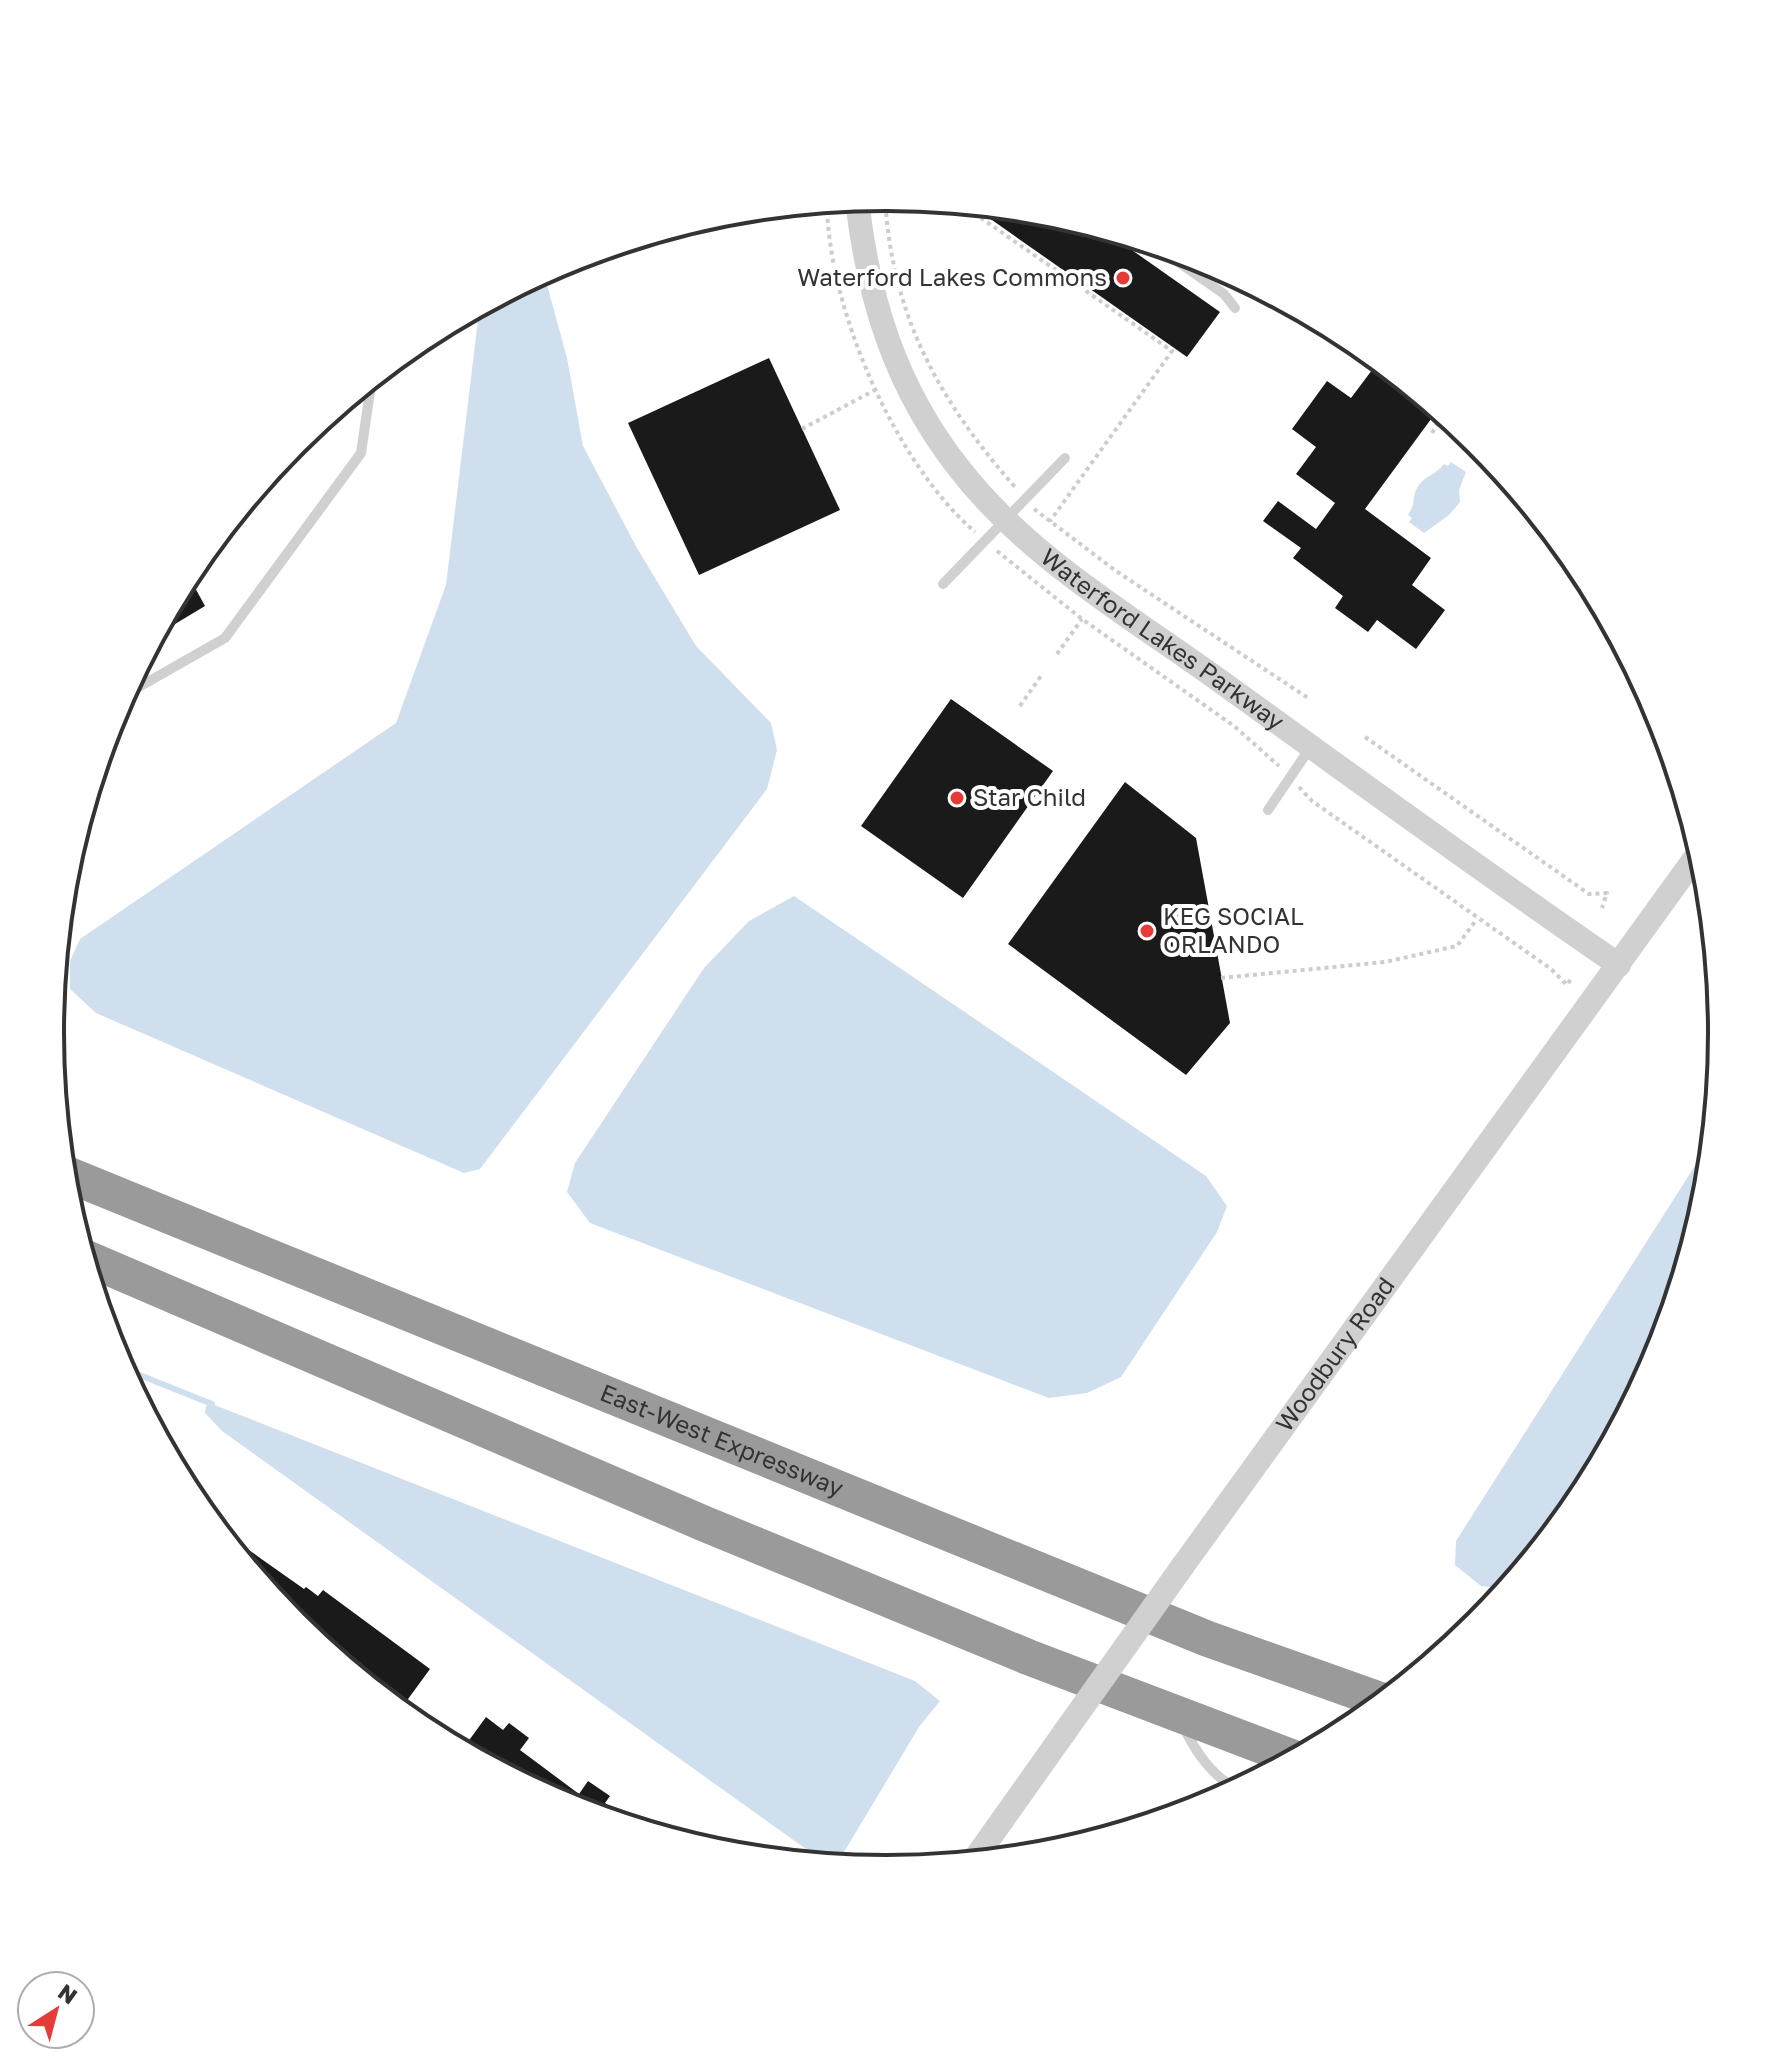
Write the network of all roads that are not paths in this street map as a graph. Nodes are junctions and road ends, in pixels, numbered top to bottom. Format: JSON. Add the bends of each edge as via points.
{"nodes":[{"id":1,"x":859,"y":212,"type":"edge"},
{"id":2,"x":1189,"y":270,"type":"edge"},
{"id":3,"x":1235,"y":308,"type":"dead end"},
{"id":4,"x":370,"y":394,"type":"edge"},
{"id":5,"x":1065,"y":458,"type":"dead end"},
{"id":6,"x":1006,"y":521,"type":"junction"},
{"id":7,"x":943,"y":584,"type":"dead end"},
{"id":8,"x":142,"y":685,"type":"edge"},
{"id":9,"x":1311,"y":747,"type":"junction"},
{"id":10,"x":1268,"y":810,"type":"dead end"},
{"id":11,"x":1690,"y":865,"type":"edge"},
{"id":12,"x":1619,"y":965,"type":"junction"},
{"id":13,"x":78,"y":1179,"type":"edge"},
{"id":14,"x":97,"y":1263,"type":"edge"},
{"id":15,"x":1370,"y":1696,"type":"edge"},
{"id":16,"x":1179,"y":1717,"type":"junction"},
{"id":17,"x":1281,"y":1753,"type":"edge"},
{"id":18,"x":1224,"y":1782,"type":"edge"},
{"id":19,"x":982,"y":1849,"type":"edge"}],
"edges":[{"from":1,"to":6,"type":"street","name":"Waterford Lakes Parkway","via":[[870,285],[893,359],[942,446]]},
{"from":2,"to":3,"type":"lane"},
{"from":4,"to":8,"type":"lane","via":[[361,453],[225,638]]},
{"from":5,"to":6,"type":"lane"},
{"from":6,"to":7,"type":"lane"},
{"from":6,"to":9,"type":"street","name":"Waterford Lakes Parkway"},
{"from":9,"to":10,"type":"lane"},
{"from":9,"to":12,"type":"street","name":"Waterford Lakes Parkway"},
{"from":11,"to":12,"type":"street","name":"Woodbury Road"},
{"from":12,"to":19,"type":"street","name":"Woodbury Road","bridge":true},
{"from":13,"to":15,"type":"highway","name":"East-West Expressway","via":[[1208,1639]]},
{"from":14,"to":16,"type":"highway","via":[[705,1524]]},
{"from":16,"to":17,"type":"highway"},
{"from":16,"to":18,"type":"lane","via":[[1194,1749]]}]}
